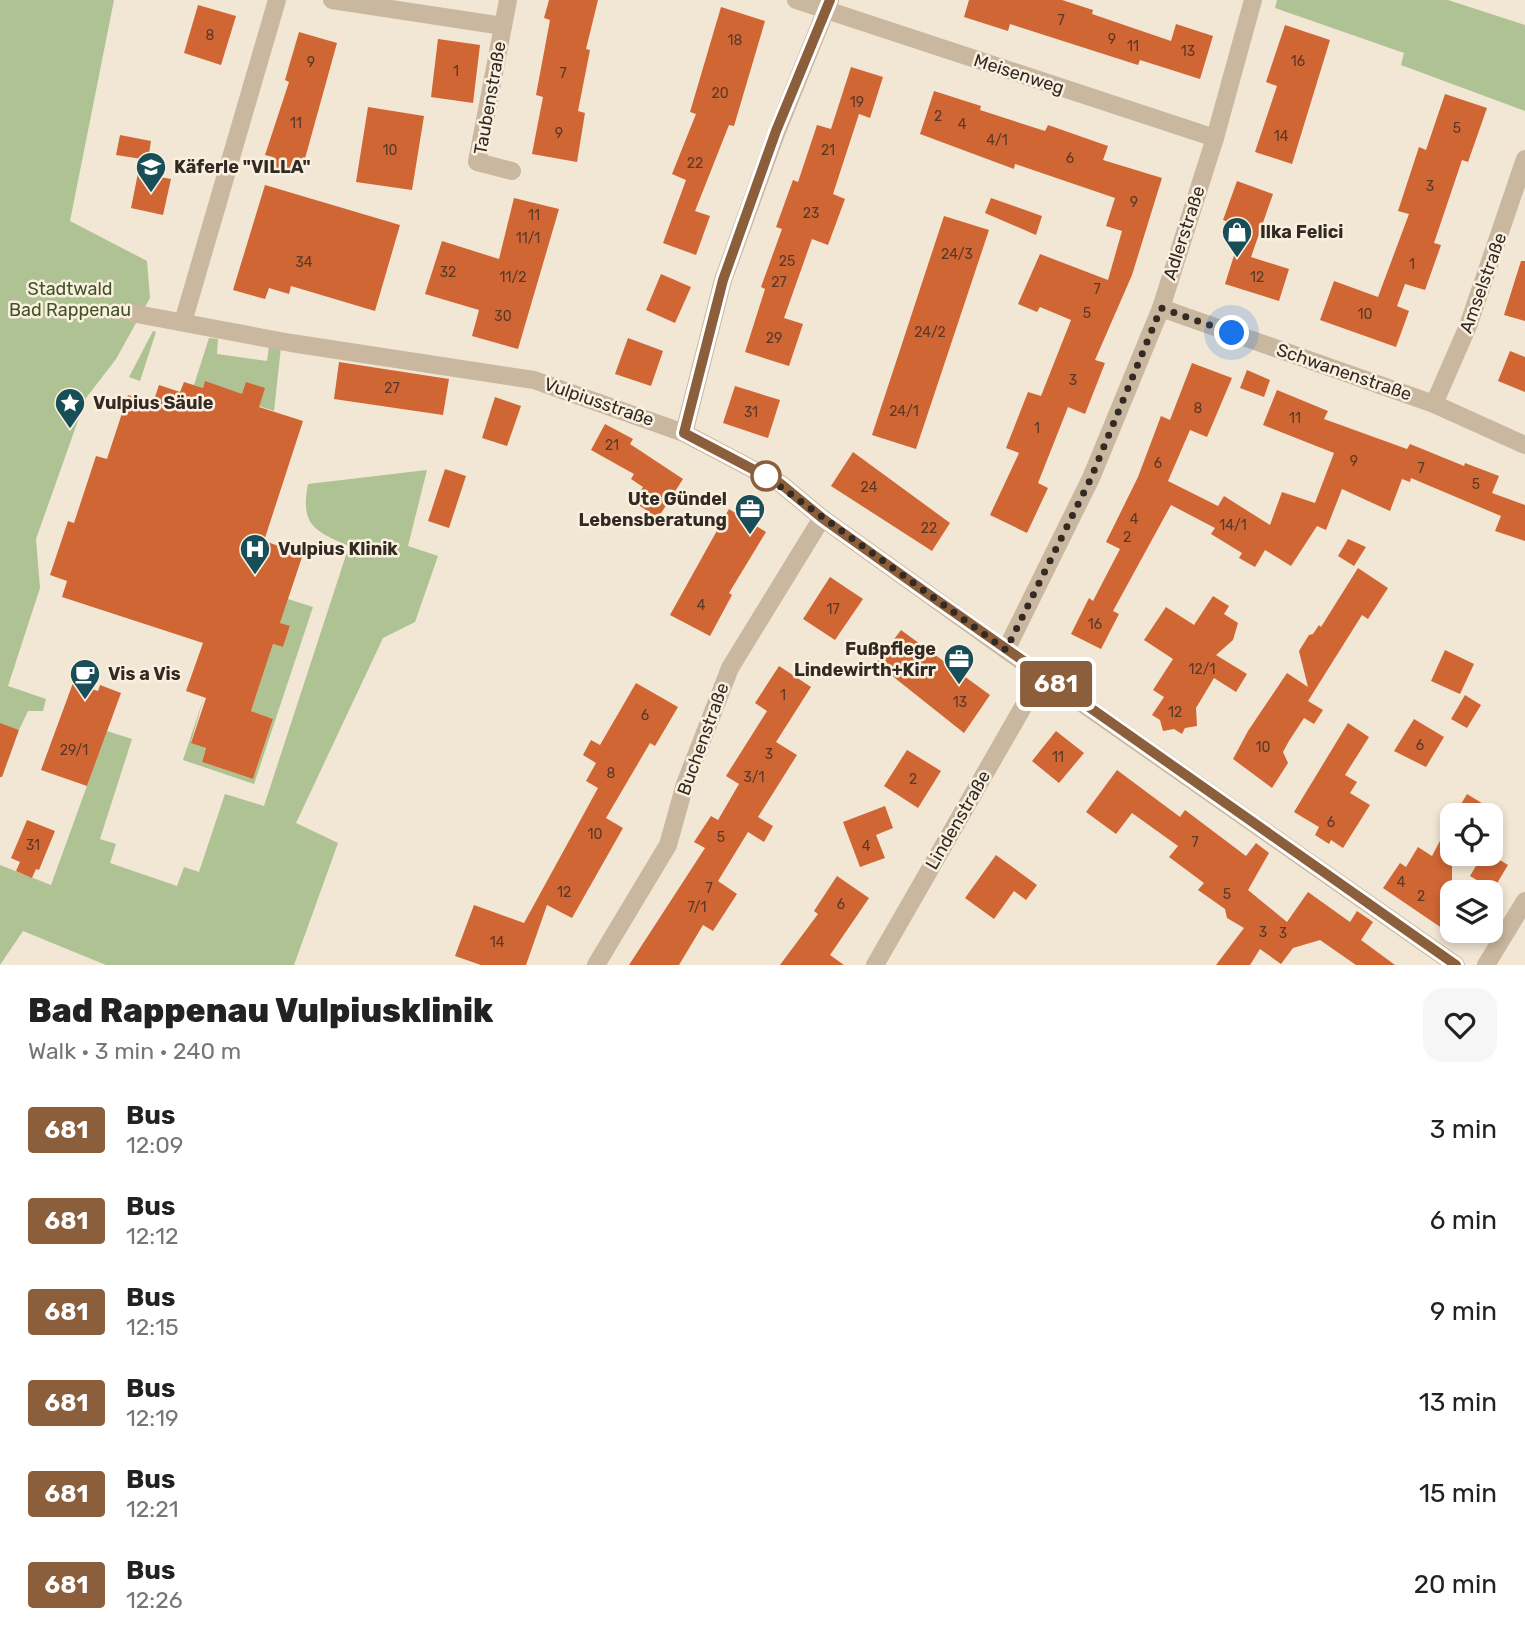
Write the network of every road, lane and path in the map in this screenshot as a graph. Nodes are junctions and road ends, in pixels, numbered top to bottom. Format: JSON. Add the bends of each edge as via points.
{"nodes":[{"id":1,"x":276,"y":0,"type":"edge"},
{"id":2,"x":332,"y":0,"type":"edge"},
{"id":3,"x":508,"y":0,"type":"edge"},
{"id":4,"x":796,"y":0,"type":"edge"},
{"id":5,"x":1253,"y":0,"type":"edge"},
{"id":6,"x":827,"y":6,"type":"edge"},
{"id":7,"x":503,"y":26,"type":"junction"},
{"id":8,"x":1214,"y":138,"type":"junction"},
{"id":9,"x":1525,"y":159,"type":"edge"},
{"id":10,"x":512,"y":171,"type":"dead end"},
{"id":11,"x":1161,"y":308,"type":"junction"},
{"id":12,"x":126,"y":312,"type":"dead end"},
{"id":13,"x":183,"y":322,"type":"junction"},
{"id":14,"x":1434,"y":404,"type":"junction"},
{"id":15,"x":684,"y":433,"type":"junction"},
{"id":16,"x":1525,"y":445,"type":"edge"},
{"id":17,"x":822,"y":518,"type":"junction"},
{"id":18,"x":1006,"y":650,"type":"junction"},
{"id":19,"x":1042,"y":674,"type":"junction"},
{"id":20,"x":1525,"y":901,"type":"edge"},
{"id":21,"x":596,"y":965,"type":"edge"},
{"id":22,"x":875,"y":965,"type":"edge"},
{"id":23,"x":1456,"y":965,"type":"edge"},
{"id":24,"x":1486,"y":965,"type":"edge"}],
"edges":[{"from":1,"to":13,"type":"street"},
{"from":2,"to":7,"type":"street"},
{"from":3,"to":7,"type":"street","name":"Taubenstraße"},
{"from":4,"to":6,"type":"street","name":"Meisenweg"},
{"from":5,"to":8,"type":"street","name":"Adlerstraße"},
{"from":6,"to":8,"type":"street","name":"Meisenweg"},
{"from":6,"to":15,"type":"street","via":[[723,280]]},
{"from":7,"to":10,"type":"street","name":"Taubenstraße","via":[[477,162]]},
{"from":8,"to":11,"type":"street","name":"Adlerstraße"},
{"from":9,"to":14,"type":"street","name":"Amselstraße","via":[[1468,326]]},
{"from":11,"to":14,"type":"street","name":"Schwanenstraße"},
{"from":11,"to":18,"type":"street","name":"Adlerstraße","via":[[1091,478]]},
{"from":12,"to":13,"type":"street","name":"Vulpiusstraße"},
{"from":13,"to":15,"type":"street","name":"Vulpiusstraße","via":[[534,380]]},
{"from":14,"to":16,"type":"street","name":"Schwanenstraße"},
{"from":15,"to":17,"type":"street","name":"Vulpiusstraße","via":[[781,484]]},
{"from":17,"to":18,"type":"street","name":"Vulpiusstraße"},
{"from":17,"to":21,"type":"street","name":"Buchenstraße","via":[[730,668],[685,783],[668,845]]},
{"from":18,"to":19,"type":"street","name":"Vulpiusstraße"},
{"from":19,"to":22,"type":"street","name":"Lindenstraße"},
{"from":19,"to":23,"type":"street","name":"Vulpiusstraße"},
{"from":20,"to":24,"type":"street"}]}
